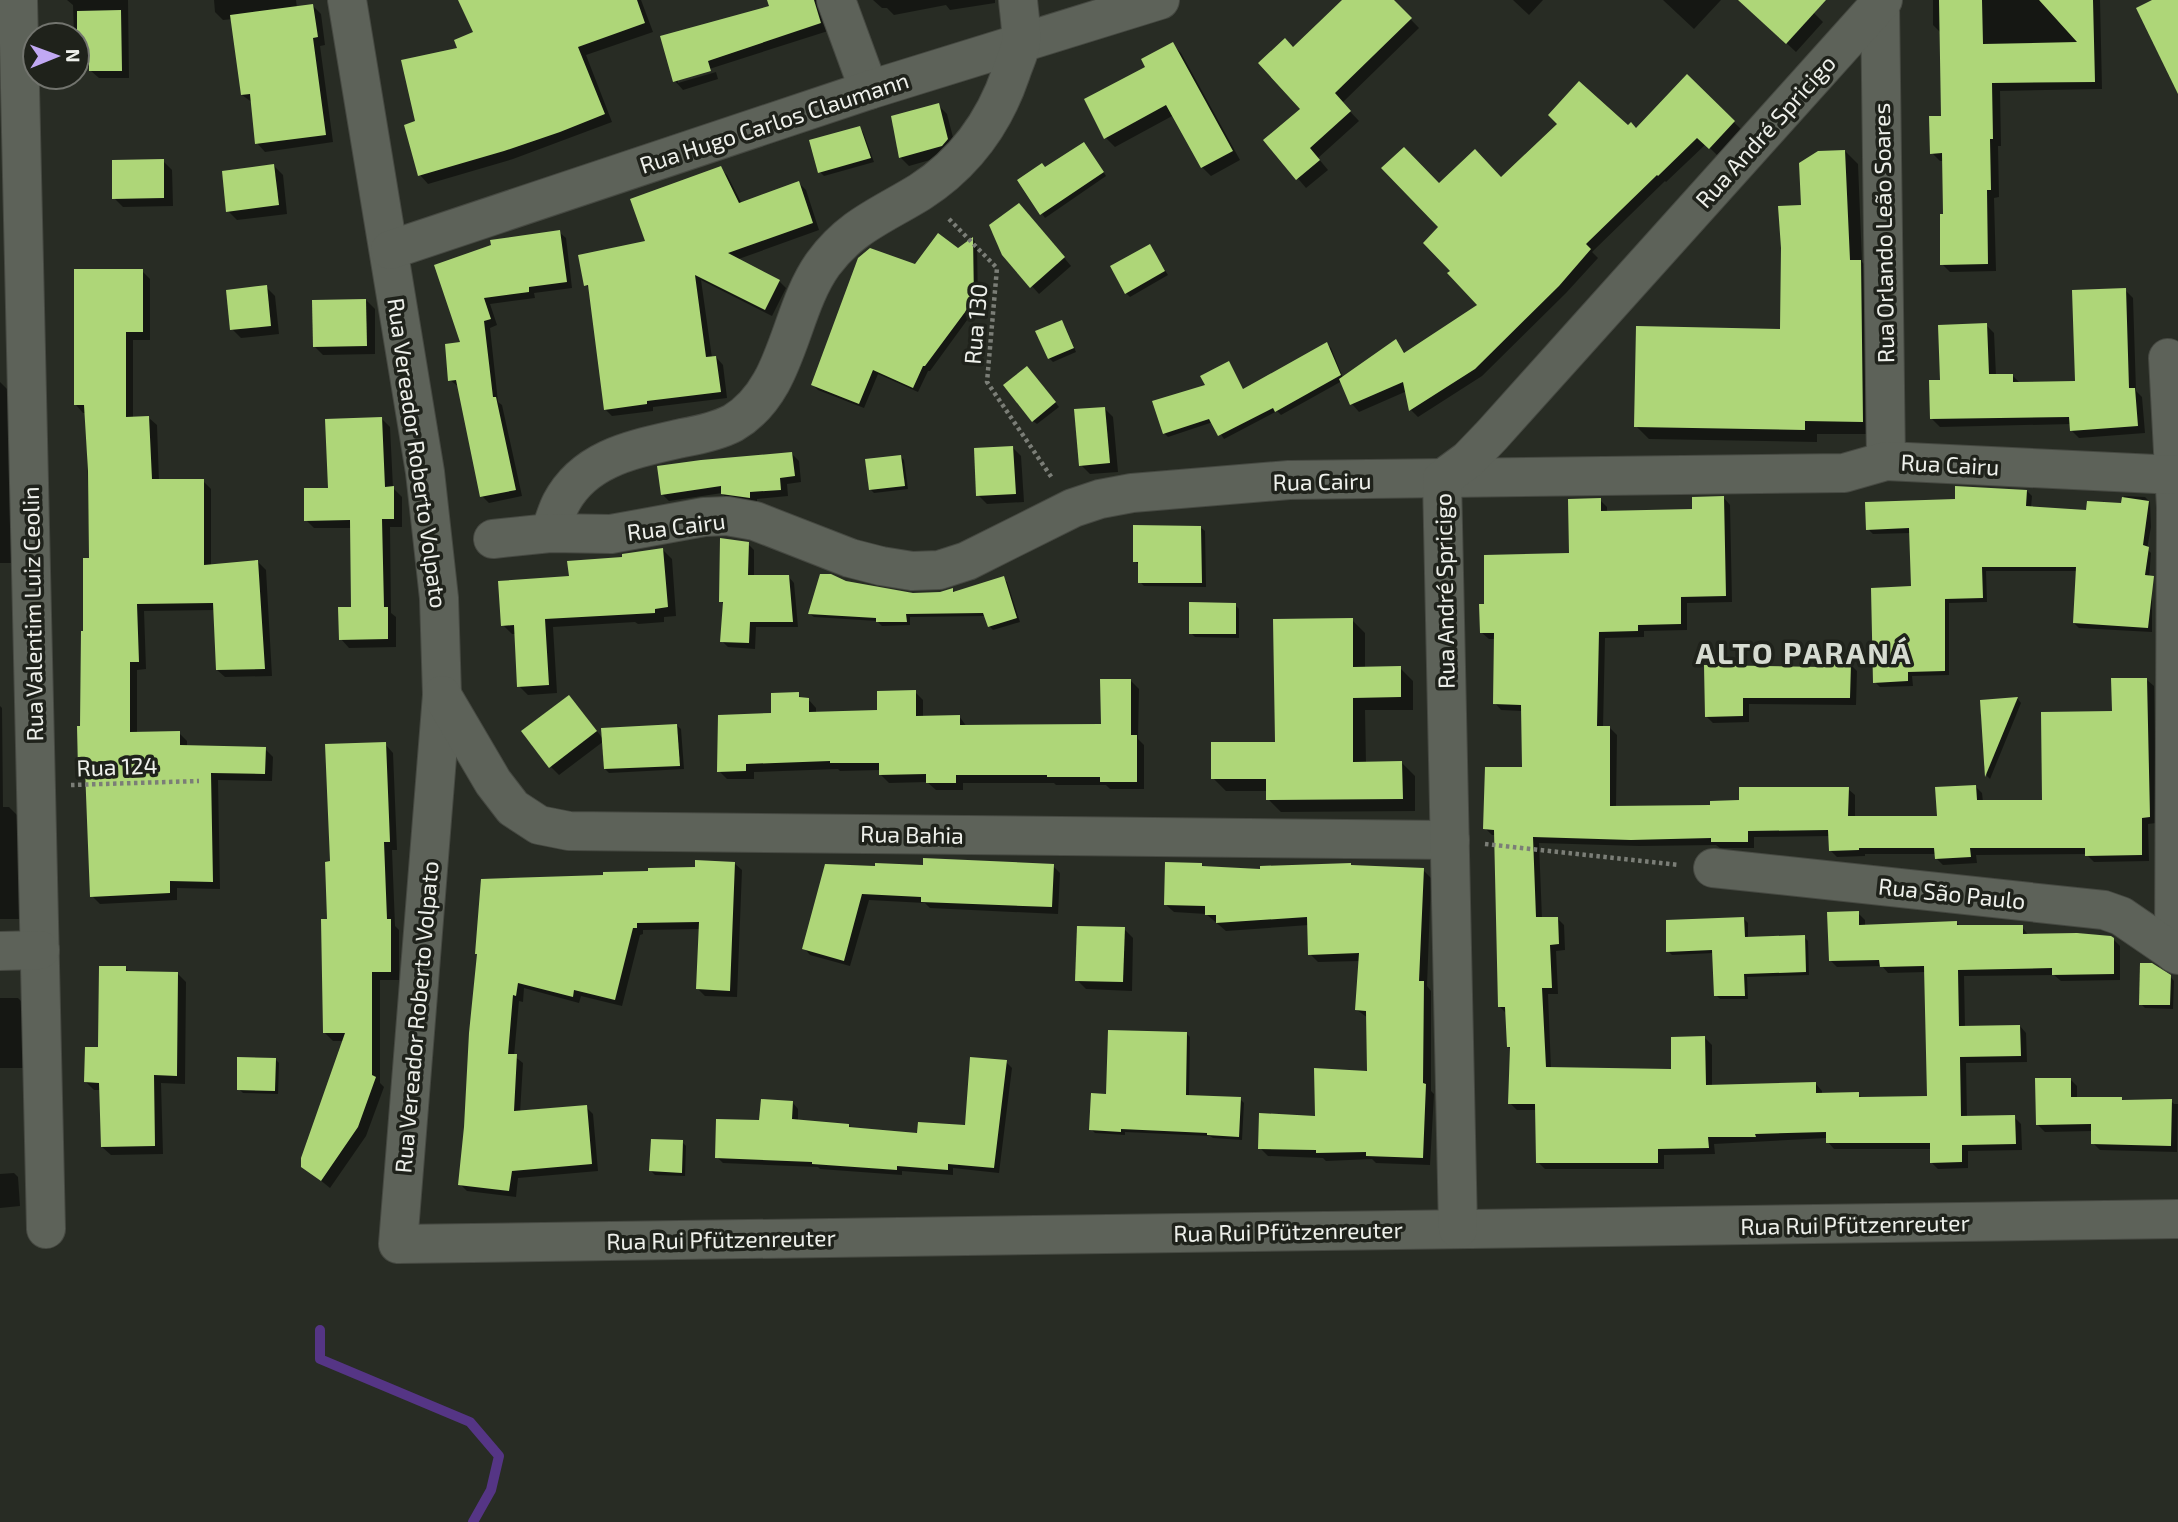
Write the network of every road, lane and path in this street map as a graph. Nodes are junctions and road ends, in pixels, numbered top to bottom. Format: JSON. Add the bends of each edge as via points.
{"nodes":[{"id":1,"x":18,"y":0,"type":"edge"},
{"id":2,"x":347,"y":0,"type":"edge"},
{"id":3,"x":836,"y":0,"type":"edge"},
{"id":4,"x":1018,"y":0,"type":"edge"},
{"id":5,"x":1160,"y":0,"type":"edge"},
{"id":6,"x":1881,"y":2,"type":"edge"},
{"id":7,"x":1021,"y":43,"type":"junction"},
{"id":8,"x":869,"y":90,"type":"junction"},
{"id":9,"x":921,"y":191,"type":"junction"},
{"id":10,"x":390,"y":250,"type":"junction"},
{"id":11,"x":2168,"y":358,"type":"dead end"},
{"id":12,"x":1886,"y":461,"type":"junction"},
{"id":13,"x":2176,"y":475,"type":"junction"},
{"id":14,"x":1442,"y":479,"type":"junction"},
{"id":15,"x":1073,"y":508,"type":"junction"},
{"id":16,"x":550,"y":533,"type":"junction"},
{"id":17,"x":493,"y":539,"type":"dead end"},
{"id":18,"x":16,"y":662,"type":"edge"},
{"id":19,"x":442,"y":695,"type":"junction"},
{"id":20,"x":199,"y":781,"type":"dead end"},
{"id":21,"x":36,"y":786,"type":"junction"},
{"id":22,"x":1450,"y":840,"type":"junction"},
{"id":23,"x":1713,"y":868,"type":"joint"},
{"id":24,"x":40,"y":950,"type":"junction"},
{"id":25,"x":0,"y":951,"type":"edge"},
{"id":26,"x":2176,"y":954,"type":"edge"},
{"id":27,"x":2178,"y":1219,"type":"edge"},
{"id":28,"x":46,"y":1228,"type":"dead end"},
{"id":29,"x":1458,"y":1229,"type":"junction"},
{"id":30,"x":398,"y":1244,"type":"joint"}],
"edges":[{"from":1,"to":18,"type":"street","name":"Rua Valentim Luiz Ceolin"},
{"from":2,"to":10,"type":"street","name":"Rua Vereador Roberto Volpato"},
{"from":3,"to":8,"type":"street"},
{"from":4,"to":7,"type":"street"},
{"from":5,"to":7,"type":"street","name":"Rua Hugo Carlos Claumann"},
{"from":6,"to":12,"type":"street","name":"Rua Orlando Leão Soares"},
{"from":6,"to":14,"type":"street","name":"Rua André Spricigo","via":[[1492,435]]},
{"from":7,"to":8,"type":"street","name":"Rua Hugo Carlos Claumann"},
{"from":7,"to":9,"type":"street","via":[[988,125],[943,176]]},
{"from":8,"to":10,"type":"street","name":"Rua Hugo Carlos Claumann"},
{"from":9,"to":15,"type":"path","name":"Rua 130","via":[[997,268],[987,382]]},
{"from":9,"to":16,"type":"street","via":[[838,244],[807,292],[779,366],[752,407],[733,423],[625,452],[597,465],[575,482]]},
{"from":10,"to":19,"type":"street","name":"Rua Vereador Roberto Volpato","via":[[434,544]]},
{"from":11,"to":13,"type":"street"},
{"from":12,"to":13,"type":"street","name":"Rua Cairu"},
{"from":12,"to":14,"type":"street","name":"Rua Cairu","via":[[1844,473]]},
{"from":13,"to":26,"type":"street"},
{"from":14,"to":15,"type":"street","name":"Rua Cairu","via":[[1261,482],[1132,493]]},
{"from":14,"to":22,"type":"street","name":"Rua André Spricigo"},
{"from":15,"to":16,"type":"street","name":"Rua Cairu","via":[[967,561],[939,570],[881,566],[755,521],[727,516],[611,534]]},
{"from":16,"to":17,"type":"street","name":"Rua Cairu"},
{"from":18,"to":21,"type":"street","name":"Rua Valentim Luiz Ceolin"},
{"from":19,"to":22,"type":"street","name":"Rua Bahia","via":[[513,808],[539,825],[569,831]]},
{"from":19,"to":30,"type":"street","name":"Rua Vereador Roberto Volpato"},
{"from":20,"to":21,"type":"path","name":"Rua 124"},
{"from":21,"to":24,"type":"street","name":"Rua Valentim Luiz Ceolin"},
{"from":22,"to":23,"type":"path"},
{"from":22,"to":29,"type":"street","name":"Rua André Spricigo"},
{"from":23,"to":26,"type":"street","name":"Rua São Paulo","via":[[2104,910],[2121,916]]},
{"from":24,"to":25,"type":"street"},
{"from":24,"to":28,"type":"street","name":"Rua Valentim Luiz Ceolin"},
{"from":27,"to":29,"type":"street","name":"Rua Rui Pfützenreuter"},
{"from":29,"to":30,"type":"street","name":"Rua Rui Pfützenreuter"}]}
